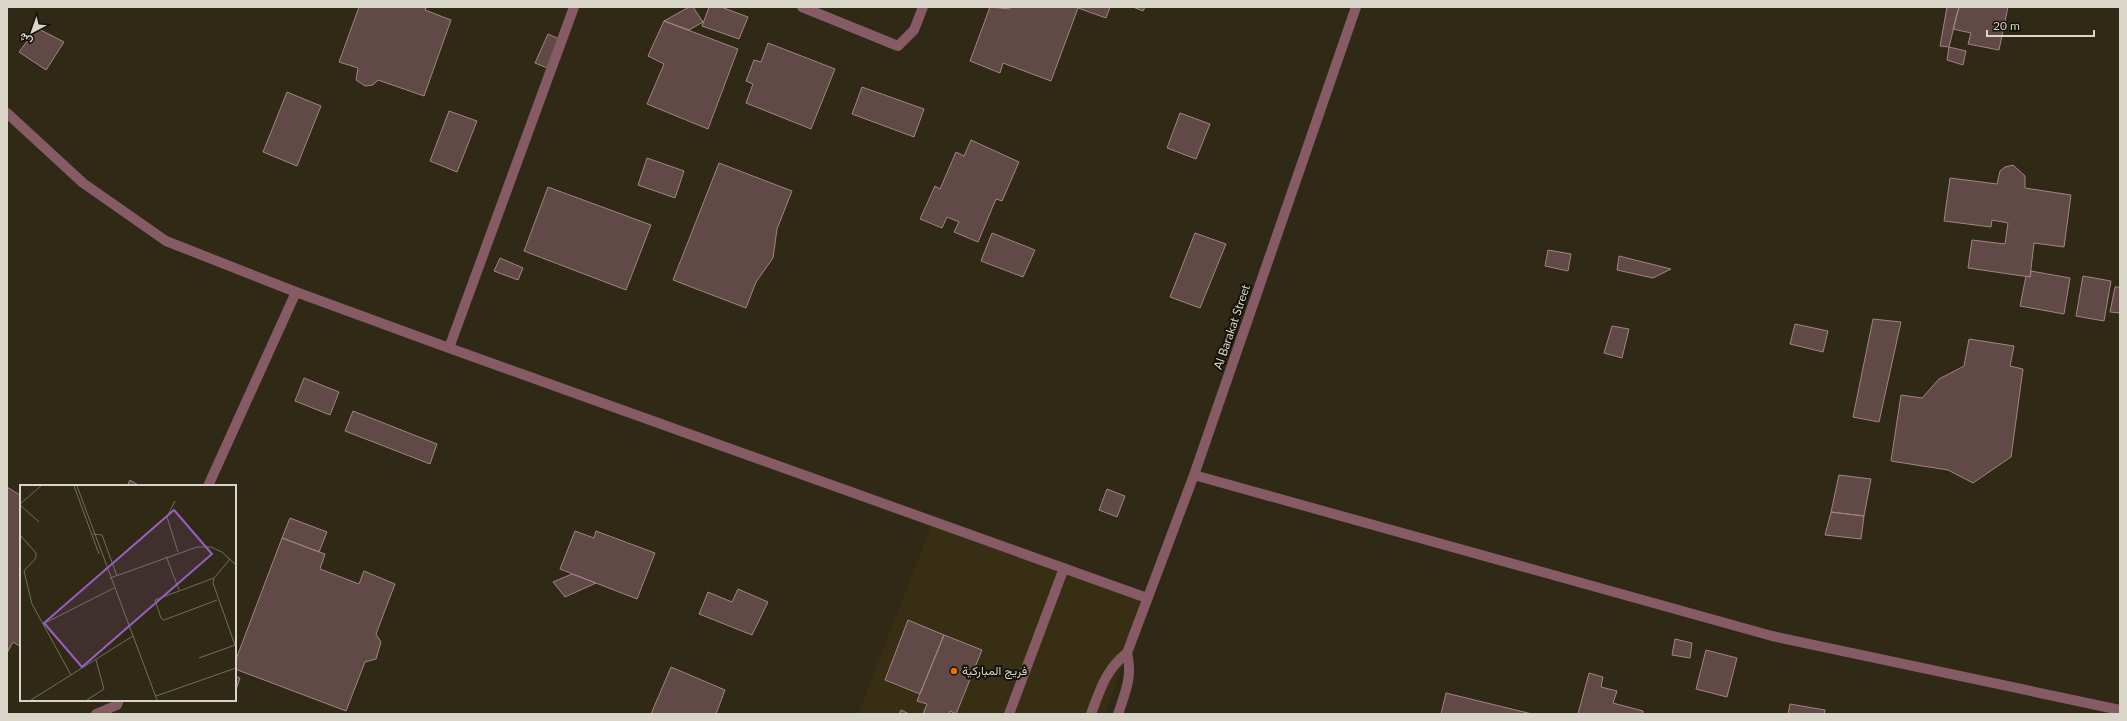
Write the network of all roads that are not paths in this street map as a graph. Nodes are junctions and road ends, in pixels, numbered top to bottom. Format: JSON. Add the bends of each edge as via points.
{"nodes":[{"id":1,"x":574,"y":7,"type":"edge"},
{"id":2,"x":802,"y":7,"type":"edge"},
{"id":3,"x":923,"y":7,"type":"edge"},
{"id":4,"x":1356,"y":7,"type":"edge"},
{"id":5,"x":7,"y":113,"type":"edge"},
{"id":6,"x":296,"y":292,"type":"junction"},
{"id":7,"x":450,"y":348,"type":"junction"},
{"id":8,"x":1194,"y":474,"type":"junction"},
{"id":9,"x":208,"y":485,"type":"edge"},
{"id":10,"x":1064,"y":568,"type":"junction"},
{"id":11,"x":1147,"y":598,"type":"junction"},
{"id":12,"x":1127,"y":653,"type":"junction"},
{"id":13,"x":119,"y":701,"type":"edge"},
{"id":14,"x":2120,"y":710,"type":"edge"},
{"id":15,"x":96,"y":714,"type":"edge"},
{"id":16,"x":1009,"y":714,"type":"edge"},
{"id":17,"x":1092,"y":714,"type":"edge"},
{"id":18,"x":1118,"y":714,"type":"edge"}],
"edges":[{"from":1,"to":7,"type":"street"},
{"from":2,"to":3,"type":"street","via":[[898,46],[914,30]]},
{"from":4,"to":8,"type":"street","name":"Al Barakat Street"},
{"from":5,"to":6,"type":"street","via":[[82,183],[166,242]]},
{"from":6,"to":7,"type":"street"},
{"from":6,"to":9,"type":"street"},
{"from":7,"to":10,"type":"street"},
{"from":8,"to":11,"type":"street","name":"Al Barakat Street"},
{"from":8,"to":14,"type":"street","via":[[1772,636]]},
{"from":10,"to":11,"type":"street"},
{"from":10,"to":16,"type":"street"},
{"from":11,"to":12,"type":"street","name":"Al Barakat Street"},
{"from":12,"to":17,"type":"street","name":"Al Barakat Street","via":[[1108,672]]},
{"from":12,"to":18,"type":"street","name":"Al Barakat Street","via":[[1129,681]]},
{"from":13,"to":15,"type":"street","via":[[117,705]]}]}
